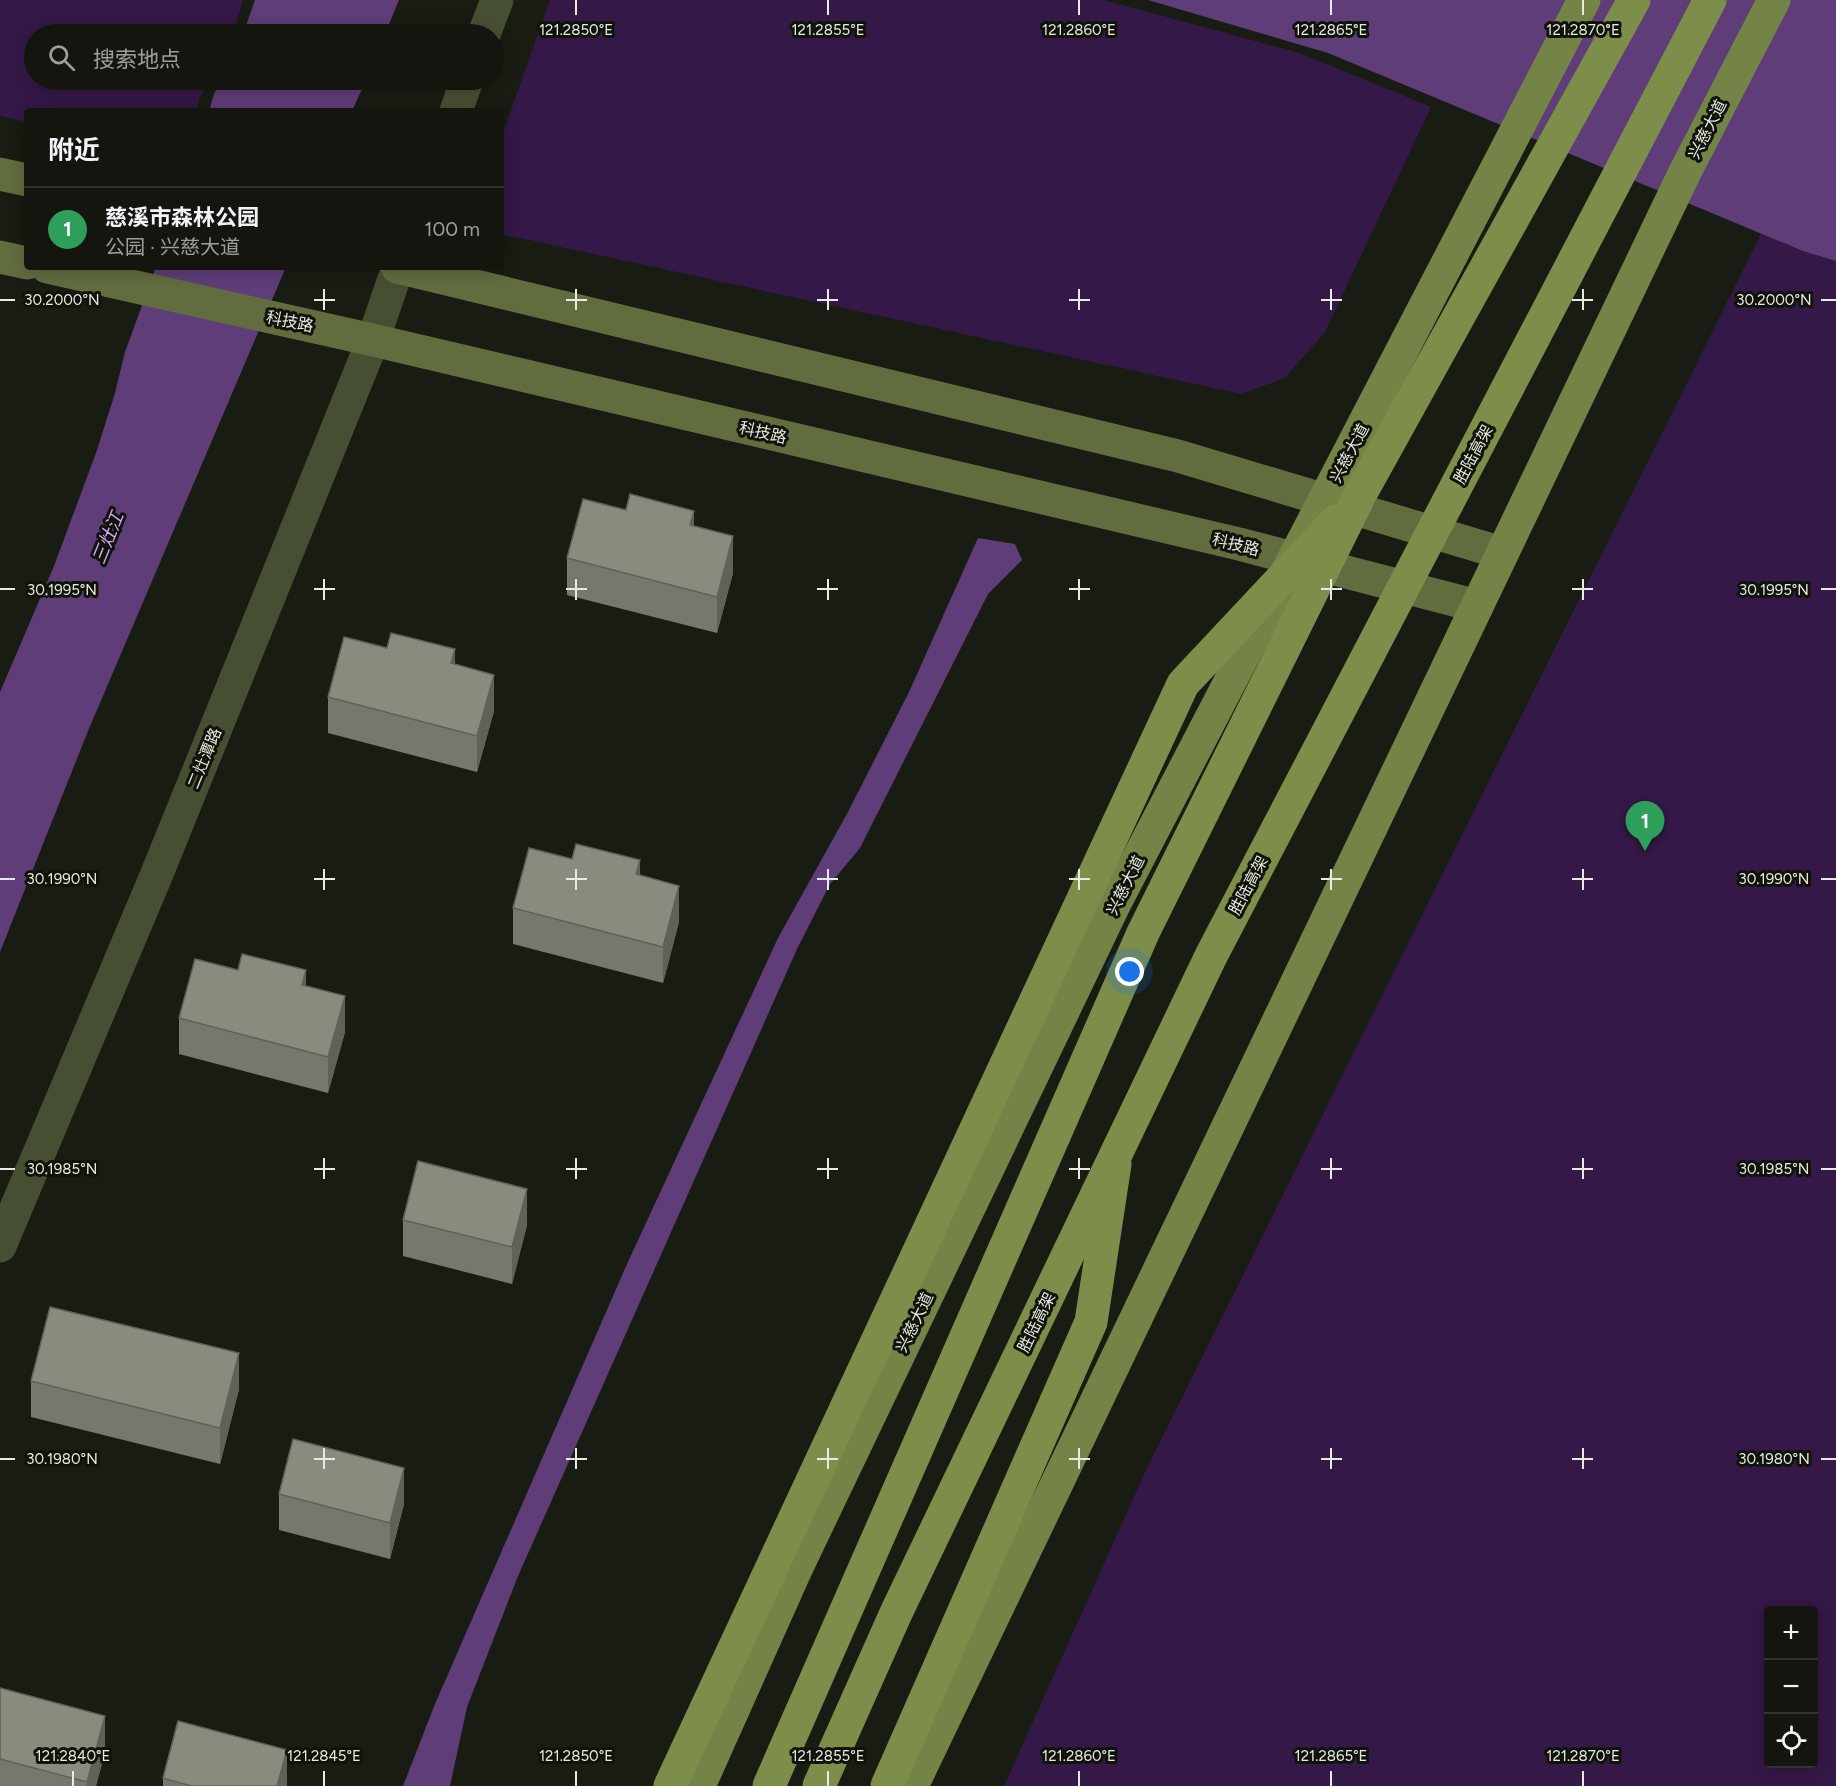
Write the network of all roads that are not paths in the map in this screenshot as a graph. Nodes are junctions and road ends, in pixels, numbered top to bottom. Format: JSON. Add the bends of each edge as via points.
{"nodes":[{"id":1,"x":497,"y":0,"type":"edge"},
{"id":2,"x":1584,"y":0,"type":"edge"},
{"id":3,"x":1634,"y":0,"type":"edge"},
{"id":4,"x":1710,"y":0,"type":"edge"},
{"id":5,"x":1774,"y":0,"type":"edge"},
{"id":6,"x":488,"y":24,"type":"edge"},
{"id":7,"x":463,"y":90,"type":"edge"},
{"id":8,"x":457,"y":108,"type":"edge"},
{"id":9,"x":0,"y":174,"type":"edge"},
{"id":10,"x":24,"y":179,"type":"edge"},
{"id":11,"x":0,"y":256,"type":"edge"},
{"id":12,"x":24,"y":261,"type":"edge"},
{"id":13,"x":61,"y":270,"type":"edge"},
{"id":14,"x":397,"y":270,"type":"edge"},
{"id":15,"x":410,"y":270,"type":"edge"},
{"id":16,"x":373,"y":340,"type":"junction"},
{"id":17,"x":1361,"y":493,"type":"junction"},
{"id":18,"x":1502,"y":553,"type":"junction"},
{"id":19,"x":1294,"y":559,"type":"junction"},
{"id":20,"x":1477,"y":606,"type":"junction"},
{"id":21,"x":1117,"y":1151,"type":"junction"},
{"id":22,"x":0,"y":1246,"type":"edge"},
{"id":23,"x":670,"y":1786,"type":"edge"},
{"id":24,"x":699,"y":1786,"type":"edge"},
{"id":25,"x":769,"y":1786,"type":"edge"},
{"id":26,"x":819,"y":1786,"type":"edge"},
{"id":27,"x":887,"y":1786,"type":"edge"},
{"id":28,"x":912,"y":1786,"type":"edge"}],
"edges":[{"from":1,"to":6,"type":"street"},
{"from":2,"to":19,"type":"main road","name":"兴慈大道"},
{"from":3,"to":17,"type":"highway","bridge":true},
{"from":4,"to":21,"type":"highway","name":"胜陆高架","bridge":true,"via":[[1211,956]]},
{"from":5,"to":18,"type":"main road","name":"兴慈大道","via":[[1684,171]]},
{"from":7,"to":8,"type":"street"},
{"from":9,"to":10,"type":"main road"},
{"from":11,"to":12,"type":"main road"},
{"from":13,"to":16,"type":"main road","name":"科技路"},
{"from":14,"to":16,"type":"street","name":"二灶潭路"},
{"from":15,"to":18,"type":"main road","via":[[1178,456]]},
{"from":16,"to":19,"type":"main road","name":"科技路"},
{"from":16,"to":22,"type":"street","name":"二灶潭路","via":[[156,876]]},
{"from":17,"to":23,"type":"highway","bridge":true,"via":[[1183,684]]},
{"from":17,"to":25,"type":"highway","bridge":true,"via":[[1143,933]]},
{"from":18,"to":20,"type":"main road","name":"兴慈大道"},
{"from":19,"to":20,"type":"main road","name":"科技路"},
{"from":19,"to":24,"type":"main road","name":"兴慈大道","via":[[1113,907],[797,1568]]},
{"from":20,"to":28,"type":"main road","name":"兴慈大道"},
{"from":21,"to":26,"type":"highway","name":"胜陆高架","bridge":true,"via":[[896,1613]]},
{"from":21,"to":27,"type":"highway","bridge":true,"via":[[1091,1322]]}]}
